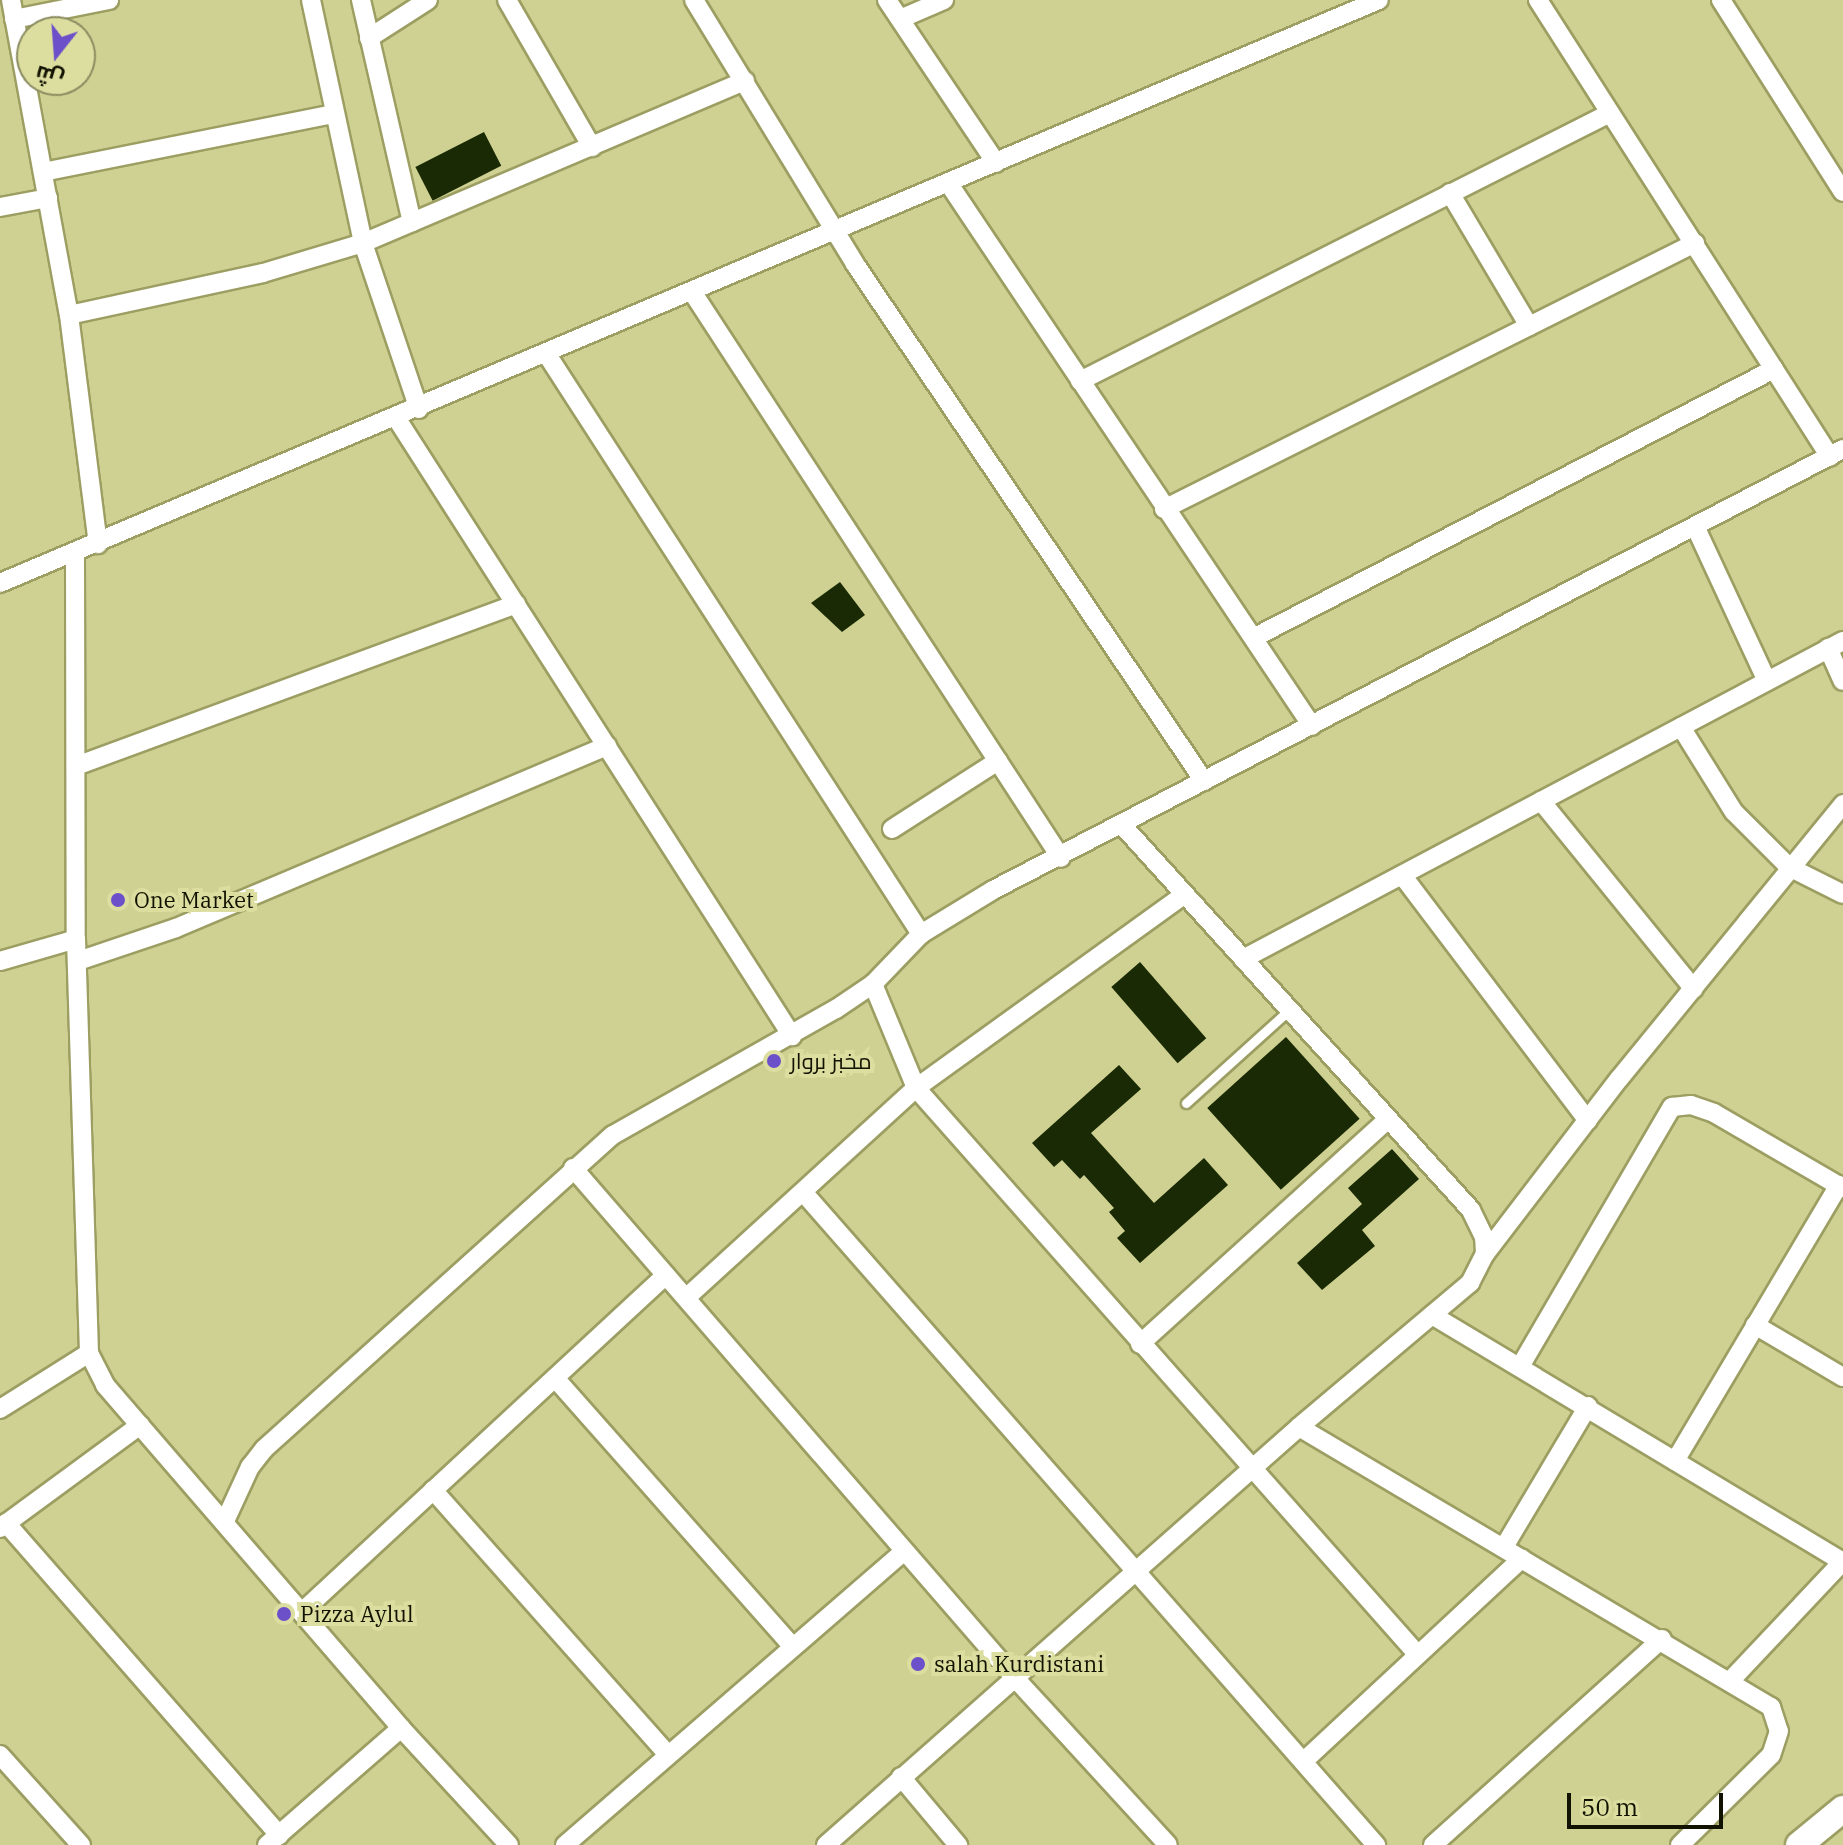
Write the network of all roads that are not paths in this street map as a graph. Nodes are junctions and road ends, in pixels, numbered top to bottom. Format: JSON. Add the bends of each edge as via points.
{"nodes":[{"id":1,"x":11,"y":0,"type":"edge"},
{"id":2,"x":109,"y":0,"type":"edge"},
{"id":3,"x":311,"y":0,"type":"edge"},
{"id":4,"x":361,"y":0,"type":"edge"},
{"id":5,"x":428,"y":0,"type":"edge"},
{"id":6,"x":507,"y":0,"type":"edge"},
{"id":7,"x":694,"y":0,"type":"edge"},
{"id":8,"x":887,"y":0,"type":"edge"},
{"id":9,"x":944,"y":0,"type":"edge"},
{"id":10,"x":1379,"y":0,"type":"edge"},
{"id":11,"x":1538,"y":0,"type":"edge"},
{"id":12,"x":1721,"y":0,"type":"edge"},
{"id":13,"x":1353,"y":5,"type":"edge"},
{"id":14,"x":14,"y":19,"type":"junction"},
{"id":15,"x":900,"y":19,"type":"junction"},
{"id":16,"x":369,"y":38,"type":"junction"},
{"id":17,"x":745,"y":81,"type":"junction"},
{"id":18,"x":1610,"y":113,"type":"junction"},
{"id":19,"x":333,"y":114,"type":"junction"},
{"id":20,"x":592,"y":147,"type":"junction"},
{"id":21,"x":996,"y":163,"type":"junction"},
{"id":22,"x":43,"y":172,"type":"junction"},
{"id":23,"x":949,"y":184,"type":"junction"},
{"id":24,"x":1843,"y":192,"type":"edge"},
{"id":25,"x":1450,"y":193,"type":"junction"},
{"id":26,"x":48,"y":198,"type":"junction"},
{"id":27,"x":0,"y":207,"type":"edge"},
{"id":28,"x":412,"y":222,"type":"junction"},
{"id":29,"x":838,"y":229,"type":"junction"},
{"id":30,"x":363,"y":243,"type":"junction"},
{"id":31,"x":1695,"y":243,"type":"junction"},
{"id":32,"x":693,"y":293,"type":"junction"},
{"id":33,"x":69,"y":315,"type":"junction"},
{"id":34,"x":1529,"y":326,"type":"junction"},
{"id":35,"x":546,"y":353,"type":"junction"},
{"id":36,"x":1774,"y":369,"type":"junction"},
{"id":37,"x":1080,"y":381,"type":"junction"},
{"id":38,"x":419,"y":409,"type":"junction"},
{"id":39,"x":397,"y":419,"type":"junction"},
{"id":40,"x":1836,"y":453,"type":"edge"},
{"id":41,"x":1164,"y":509,"type":"junction"},
{"id":42,"x":1695,"y":526,"type":"junction"},
{"id":43,"x":98,"y":544,"type":"junction"},
{"id":44,"x":75,"y":554,"type":"junction"},
{"id":45,"x":0,"y":583,"type":"edge"},
{"id":46,"x":516,"y":604,"type":"junction"},
{"id":47,"x":1255,"y":637,"type":"junction"},
{"id":48,"x":1836,"y":644,"type":"edge"},
{"id":49,"x":1767,"y":681,"type":"junction"},
{"id":50,"x":1843,"y":681,"type":"edge"},
{"id":51,"x":1312,"y":726,"type":"junction"},
{"id":52,"x":1681,"y":727,"type":"junction"},
{"id":53,"x":607,"y":746,"type":"junction"},
{"id":54,"x":998,"y":761,"type":"junction"},
{"id":55,"x":76,"y":766,"type":"junction"},
{"id":56,"x":1204,"y":781,"type":"junction"},
{"id":57,"x":1541,"y":801,"type":"junction"},
{"id":58,"x":1843,"y":804,"type":"edge"},
{"id":59,"x":1122,"y":825,"type":"junction"},
{"id":60,"x":892,"y":829,"type":"dead end"},
{"id":61,"x":1061,"y":858,"type":"junction"},
{"id":62,"x":1789,"y":867,"type":"junction"},
{"id":63,"x":1402,"y":875,"type":"junction"},
{"id":64,"x":1843,"y":894,"type":"edge"},
{"id":65,"x":1184,"y":895,"type":"junction"},
{"id":66,"x":921,"y":934,"type":"junction"},
{"id":67,"x":76,"y":939,"type":"junction"},
{"id":68,"x":1243,"y":959,"type":"junction"},
{"id":69,"x":0,"y":961,"type":"edge"},
{"id":70,"x":78,"y":961,"type":"junction"},
{"id":71,"x":873,"y":984,"type":"junction"},
{"id":72,"x":1694,"y":989,"type":"junction"},
{"id":73,"x":1289,"y":1010,"type":"junction"},
{"id":74,"x":792,"y":1036,"type":"junction"},
{"id":75,"x":916,"y":1088,"type":"junction"},
{"id":76,"x":1186,"y":1103,"type":"dead end"},
{"id":77,"x":1388,"y":1119,"type":"junction"},
{"id":78,"x":1588,"y":1121,"type":"junction"},
{"id":79,"x":573,"y":1168,"type":"junction"},
{"id":80,"x":1841,"y":1186,"type":"edge"},
{"id":81,"x":803,"y":1192,"type":"junction"},
{"id":82,"x":1485,"y":1254,"type":"junction"},
{"id":83,"x":666,"y":1275,"type":"junction"},
{"id":84,"x":687,"y":1297,"type":"junction"},
{"id":85,"x":1432,"y":1315,"type":"junction"},
{"id":86,"x":1755,"y":1325,"type":"junction"},
{"id":87,"x":1140,"y":1344,"type":"junction"},
{"id":88,"x":89,"y":1353,"type":"junction"},
{"id":89,"x":1521,"y":1365,"type":"junction"},
{"id":90,"x":1843,"y":1377,"type":"edge"},
{"id":91,"x":555,"y":1378,"type":"junction"},
{"id":92,"x":1588,"y":1406,"type":"junction"},
{"id":93,"x":0,"y":1409,"type":"edge"},
{"id":94,"x":140,"y":1425,"type":"junction"},
{"id":95,"x":1299,"y":1427,"type":"junction"},
{"id":96,"x":1675,"y":1461,"type":"junction"},
{"id":97,"x":1250,"y":1470,"type":"junction"},
{"id":98,"x":433,"y":1490,"type":"junction"},
{"id":99,"x":225,"y":1521,"type":"junction"},
{"id":100,"x":3,"y":1526,"type":"edge"},
{"id":101,"x":1504,"y":1547,"type":"junction"},
{"id":102,"x":905,"y":1551,"type":"junction"},
{"id":103,"x":1522,"y":1558,"type":"junction"},
{"id":104,"x":1843,"y":1561,"type":"edge"},
{"id":105,"x":1134,"y":1574,"type":"junction"},
{"id":106,"x":304,"y":1610,"type":"junction"},
{"id":107,"x":1662,"y":1639,"type":"junction"},
{"id":108,"x":793,"y":1647,"type":"junction"},
{"id":109,"x":1418,"y":1655,"type":"junction"},
{"id":110,"x":1015,"y":1678,"type":"junction"},
{"id":111,"x":1731,"y":1680,"type":"junction"},
{"id":112,"x":401,"y":1728,"type":"junction"},
{"id":113,"x":0,"y":1755,"type":"edge"},
{"id":114,"x":668,"y":1755,"type":"junction"},
{"id":115,"x":1305,"y":1760,"type":"junction"},
{"id":116,"x":901,"y":1777,"type":"junction"},
{"id":117,"x":1843,"y":1809,"type":"edge"},
{"id":118,"x":273,"y":1840,"type":"edge"},
{"id":119,"x":81,"y":1845,"type":"edge"},
{"id":120,"x":509,"y":1845,"type":"edge"},
{"id":121,"x":565,"y":1845,"type":"edge"},
{"id":122,"x":826,"y":1845,"type":"edge"},
{"id":123,"x":958,"y":1845,"type":"edge"},
{"id":124,"x":1168,"y":1845,"type":"edge"},
{"id":125,"x":1376,"y":1845,"type":"edge"},
{"id":126,"x":1433,"y":1845,"type":"edge"},
{"id":127,"x":1680,"y":1845,"type":"edge"},
{"id":128,"x":1799,"y":1845,"type":"edge"}],
"edges":[{"from":1,"to":14,"type":"street"},
{"from":2,"to":14,"type":"street"},
{"from":3,"to":19,"type":"street"},
{"from":4,"to":16,"type":"street"},
{"from":5,"to":16,"type":"street"},
{"from":6,"to":20,"type":"street"},
{"from":7,"to":17,"type":"street"},
{"from":8,"to":15,"type":"street"},
{"from":9,"to":15,"type":"street"},
{"from":10,"to":13,"type":"street"},
{"from":11,"to":18,"type":"street"},
{"from":12,"to":24,"type":"street"},
{"from":13,"to":21,"type":"street"},
{"from":14,"to":22,"type":"street"},
{"from":15,"to":21,"type":"street"},
{"from":16,"to":28,"type":"street"},
{"from":17,"to":20,"type":"street"},
{"from":17,"to":29,"type":"street"},
{"from":18,"to":25,"type":"street"},
{"from":18,"to":31,"type":"street"},
{"from":19,"to":22,"type":"street"},
{"from":19,"to":30,"type":"street"},
{"from":20,"to":28,"type":"street"},
{"from":21,"to":23,"type":"street"},
{"from":22,"to":26,"type":"street"},
{"from":23,"to":29,"type":"street"},
{"from":23,"to":37,"type":"street"},
{"from":25,"to":34,"type":"street"},
{"from":25,"to":37,"type":"street"},
{"from":26,"to":27,"type":"street"},
{"from":26,"to":33,"type":"street"},
{"from":28,"to":30,"type":"street"},
{"from":29,"to":32,"type":"street"},
{"from":29,"to":56,"type":"street","via":[[855,264]]},
{"from":30,"to":33,"type":"street","via":[[263,273]]},
{"from":30,"to":38,"type":"street"},
{"from":31,"to":34,"type":"street"},
{"from":31,"to":36,"type":"street"},
{"from":32,"to":35,"type":"street"},
{"from":32,"to":54,"type":"street"},
{"from":33,"to":43,"type":"street"},
{"from":34,"to":41,"type":"street"},
{"from":35,"to":38,"type":"street"},
{"from":35,"to":66,"type":"street"},
{"from":36,"to":40,"type":"street"},
{"from":36,"to":47,"type":"street"},
{"from":37,"to":41,"type":"street"},
{"from":38,"to":39,"type":"street"},
{"from":39,"to":43,"type":"street"},
{"from":39,"to":46,"type":"street"},
{"from":40,"to":42,"type":"street"},
{"from":41,"to":47,"type":"street"},
{"from":42,"to":49,"type":"street"},
{"from":42,"to":51,"type":"street"},
{"from":43,"to":44,"type":"street"},
{"from":44,"to":45,"type":"street"},
{"from":44,"to":55,"type":"street"},
{"from":46,"to":53,"type":"street"},
{"from":46,"to":55,"type":"street"},
{"from":47,"to":51,"type":"street"},
{"from":48,"to":49,"type":"street"},
{"from":48,"to":50,"type":"street"},
{"from":49,"to":52,"type":"street"},
{"from":51,"to":56,"type":"street"},
{"from":52,"to":57,"type":"street"},
{"from":52,"to":62,"type":"street","via":[[1734,812]]},
{"from":53,"to":70,"type":"street","via":[[176,928]]},
{"from":53,"to":74,"type":"street"},
{"from":54,"to":60,"type":"street"},
{"from":54,"to":61,"type":"street"},
{"from":55,"to":67,"type":"street"},
{"from":56,"to":59,"type":"street"},
{"from":57,"to":63,"type":"street"},
{"from":57,"to":72,"type":"street"},
{"from":58,"to":62,"type":"street"},
{"from":59,"to":61,"type":"street"},
{"from":59,"to":65,"type":"street"},
{"from":61,"to":66,"type":"street","via":[[993,890]]},
{"from":62,"to":64,"type":"street"},
{"from":62,"to":72,"type":"street"},
{"from":63,"to":68,"type":"street"},
{"from":63,"to":78,"type":"street"},
{"from":65,"to":68,"type":"street"},
{"from":65,"to":75,"type":"street"},
{"from":66,"to":71,"type":"street"},
{"from":67,"to":69,"type":"street"},
{"from":67,"to":70,"type":"street"},
{"from":68,"to":73,"type":"street"},
{"from":70,"to":88,"type":"street"},
{"from":71,"to":74,"type":"street"},
{"from":71,"to":75,"type":"street"},
{"from":72,"to":78,"type":"street"},
{"from":73,"to":76,"type":"lane"},
{"from":73,"to":77,"type":"street"},
{"from":74,"to":79,"type":"street","via":[[613,1135]]},
{"from":75,"to":81,"type":"street"},
{"from":75,"to":87,"type":"street"},
{"from":77,"to":82,"type":"street","via":[[1471,1210]]},
{"from":77,"to":87,"type":"street"},
{"from":78,"to":82,"type":"street"},
{"from":79,"to":83,"type":"street"},
{"from":79,"to":99,"type":"street","via":[[264,1449]]},
{"from":80,"to":86,"type":"street"},
{"from":80,"to":89,"type":"street","via":[[1714,1113],[1691,1105],[1672,1107]]},
{"from":81,"to":84,"type":"street"},
{"from":81,"to":105,"type":"street"},
{"from":82,"to":85,"type":"street","via":[[1470,1283]]},
{"from":83,"to":84,"type":"street"},
{"from":83,"to":91,"type":"street"},
{"from":84,"to":102,"type":"street"},
{"from":85,"to":89,"type":"street"},
{"from":85,"to":95,"type":"street"},
{"from":86,"to":90,"type":"street"},
{"from":86,"to":96,"type":"street"},
{"from":87,"to":97,"type":"street"},
{"from":88,"to":93,"type":"street"},
{"from":88,"to":94,"type":"street","via":[[105,1385]]},
{"from":89,"to":92,"type":"street"},
{"from":91,"to":98,"type":"street"},
{"from":91,"to":108,"type":"street"},
{"from":92,"to":96,"type":"street"},
{"from":92,"to":101,"type":"street"},
{"from":94,"to":99,"type":"street"},
{"from":94,"to":100,"type":"street"},
{"from":95,"to":97,"type":"street"},
{"from":95,"to":101,"type":"street"},
{"from":96,"to":104,"type":"street"},
{"from":97,"to":105,"type":"street"},
{"from":97,"to":109,"type":"street"},
{"from":98,"to":106,"type":"street"},
{"from":98,"to":114,"type":"street"},
{"from":99,"to":106,"type":"street"},
{"from":100,"to":118,"type":"street"},
{"from":101,"to":103,"type":"street"},
{"from":102,"to":108,"type":"street"},
{"from":102,"to":110,"type":"street"},
{"from":103,"to":107,"type":"street"},
{"from":103,"to":109,"type":"street"},
{"from":104,"to":111,"type":"street"},
{"from":105,"to":110,"type":"street"},
{"from":105,"to":115,"type":"street"},
{"from":106,"to":112,"type":"street"},
{"from":107,"to":111,"type":"street"},
{"from":107,"to":126,"type":"street"},
{"from":108,"to":114,"type":"street"},
{"from":109,"to":115,"type":"street"},
{"from":110,"to":116,"type":"street"},
{"from":110,"to":124,"type":"street"},
{"from":111,"to":127,"type":"street","via":[[1771,1707],[1777,1718],[1777,1743],[1757,1773]]},
{"from":112,"to":118,"type":"street"},
{"from":112,"to":120,"type":"street"},
{"from":113,"to":119,"type":"street"},
{"from":114,"to":121,"type":"street"},
{"from":115,"to":125,"type":"street"},
{"from":116,"to":122,"type":"street"},
{"from":116,"to":123,"type":"street"},
{"from":117,"to":128,"type":"main road"}]}
